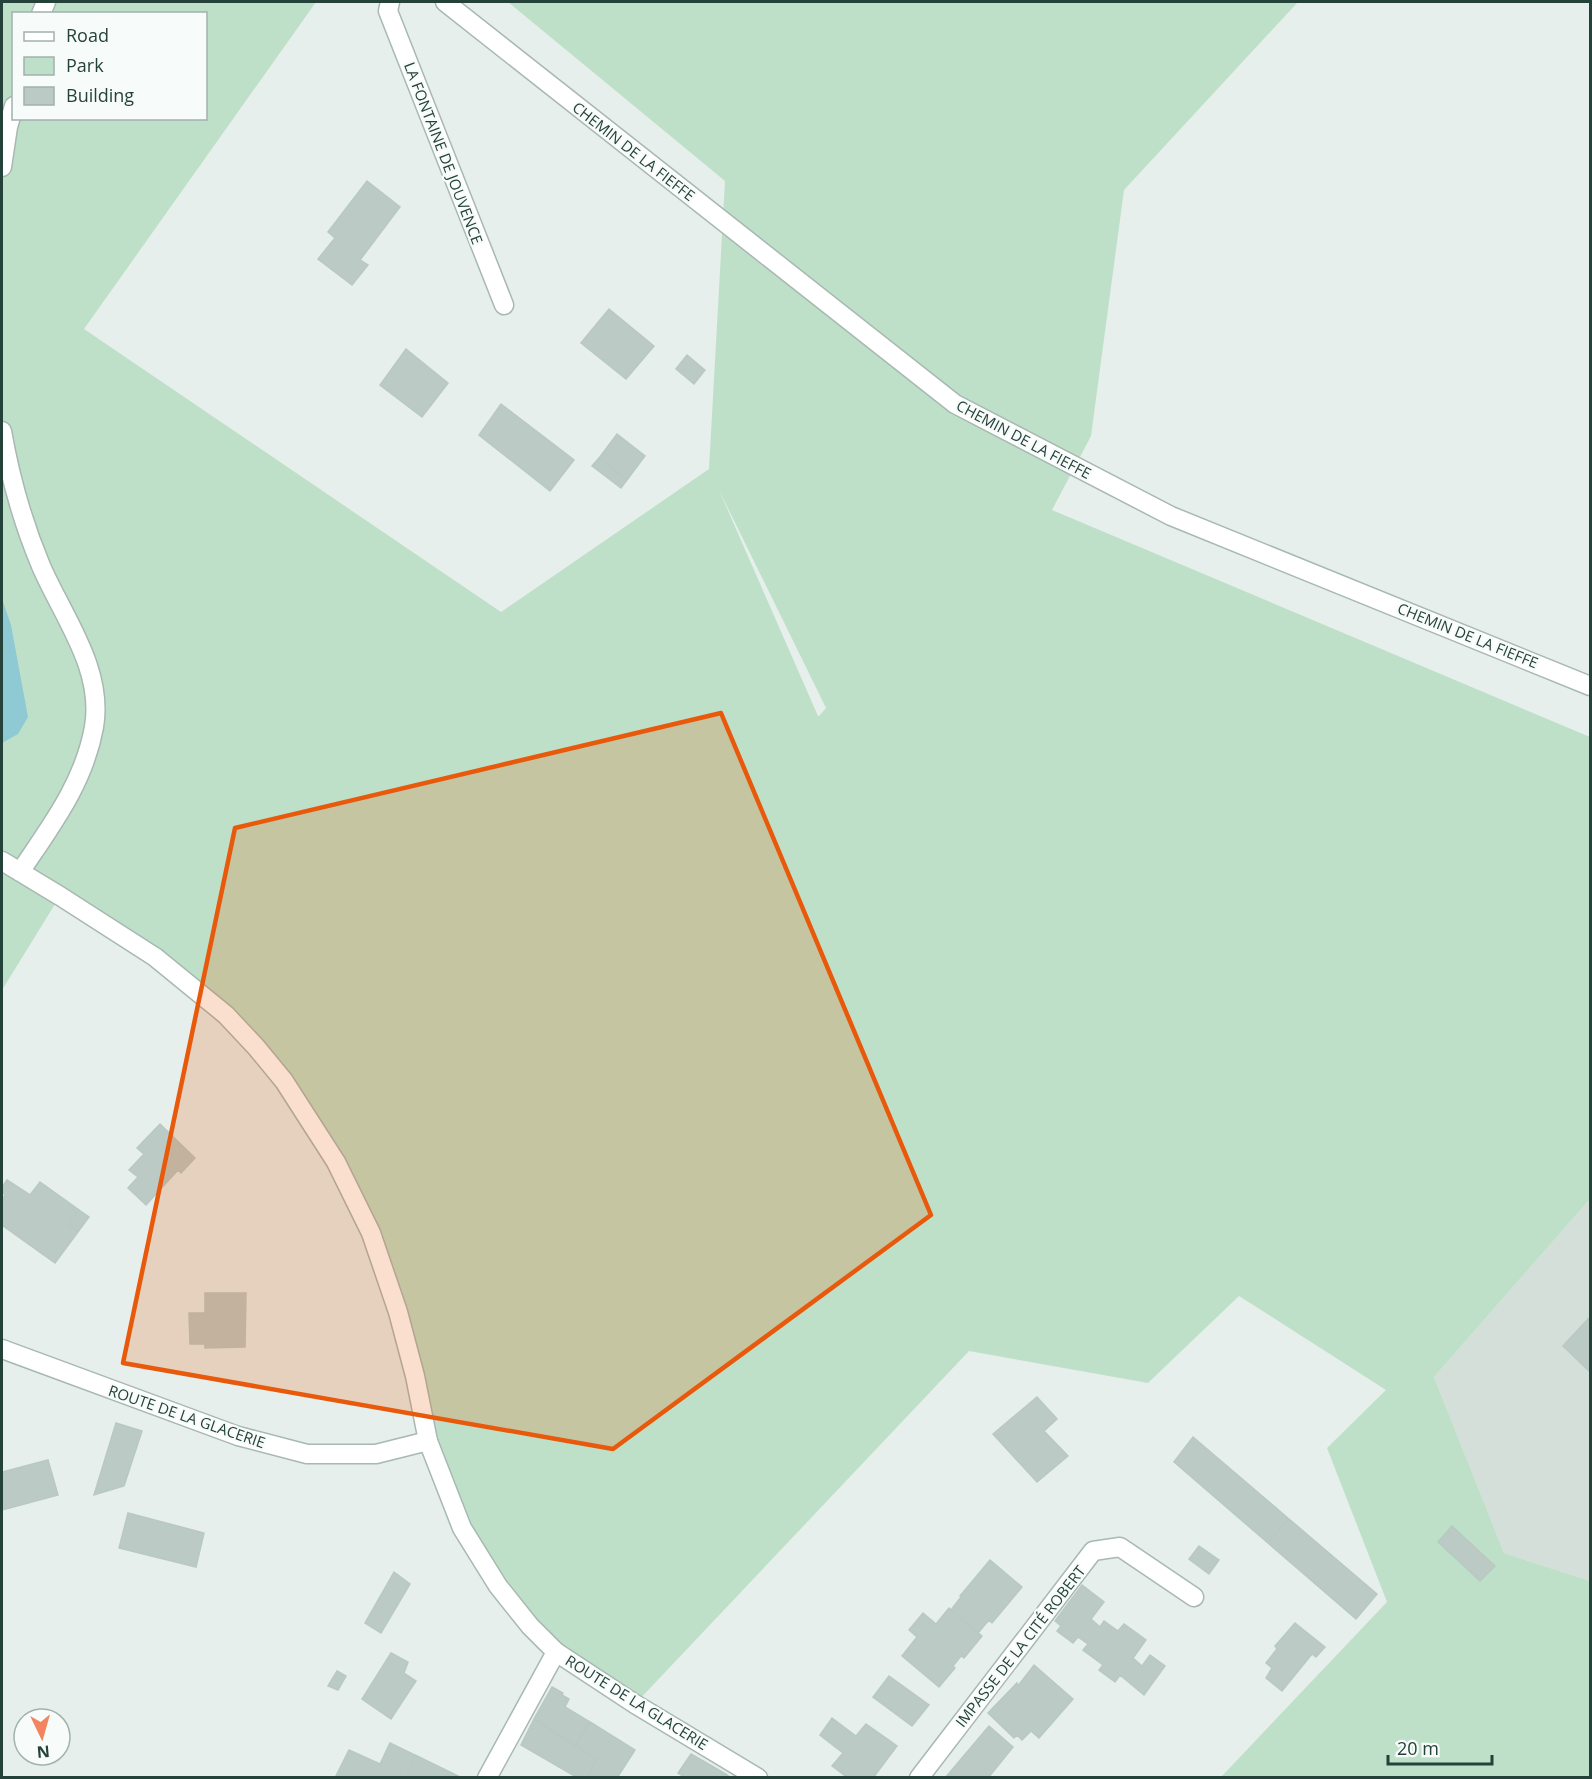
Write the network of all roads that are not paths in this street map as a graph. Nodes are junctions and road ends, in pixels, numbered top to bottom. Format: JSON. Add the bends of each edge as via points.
{"nodes":[{"id":1,"x":390,"y":2,"type":"edge"},
{"id":2,"x":445,"y":2,"type":"edge"},
{"id":3,"x":12,"y":113,"type":"edge"},
{"id":4,"x":2,"y":167,"type":"edge"},
{"id":5,"x":504,"y":305,"type":"dead end"},
{"id":6,"x":2,"y":431,"type":"edge"},
{"id":7,"x":1590,"y":686,"type":"edge"},
{"id":8,"x":2,"y":861,"type":"edge"},
{"id":9,"x":20,"y":872,"type":"junction"},
{"id":10,"x":2,"y":1349,"type":"edge"},
{"id":11,"x":428,"y":1441,"type":"junction"},
{"id":12,"x":1194,"y":1597,"type":"dead end"},
{"id":13,"x":556,"y":1652,"type":"junction"},
{"id":14,"x":487,"y":1778,"type":"edge"},
{"id":15,"x":758,"y":1778,"type":"edge"},
{"id":16,"x":919,"y":1778,"type":"edge"}],
"edges":[{"from":1,"to":5,"type":"street","name":"LA FONTAINE DE JOUVENCE","via":[[388,11]]},
{"from":2,"to":7,"type":"street","name":"CHEMIN DE LA FIEFFE","via":[[955,404],[1171,516]]},
{"from":3,"to":4,"type":"street"},
{"from":6,"to":9,"type":"street","via":[[25,523],[80,645],[96,702],[94,727],[81,772],[66,804]]},
{"from":8,"to":9,"type":"street"},
{"from":9,"to":11,"type":"street","via":[[155,957],[226,1015],[284,1081],[336,1162],[371,1233],[398,1312]]},
{"from":10,"to":11,"type":"street","name":"ROUTE DE LA GLACERIE","via":[[238,1437],[307,1454],[376,1454]]},
{"from":11,"to":13,"type":"street","name":"ROUTE DE LA GLACERIE","via":[[462,1528],[498,1586]]},
{"from":12,"to":16,"type":"street","name":"IMPASSE DE LA CITÉ ROBERT","via":[[1120,1547],[1093,1551]]},
{"from":13,"to":14,"type":"street"},
{"from":13,"to":15,"type":"street","name":"ROUTE DE LA GLACERIE"}]}
